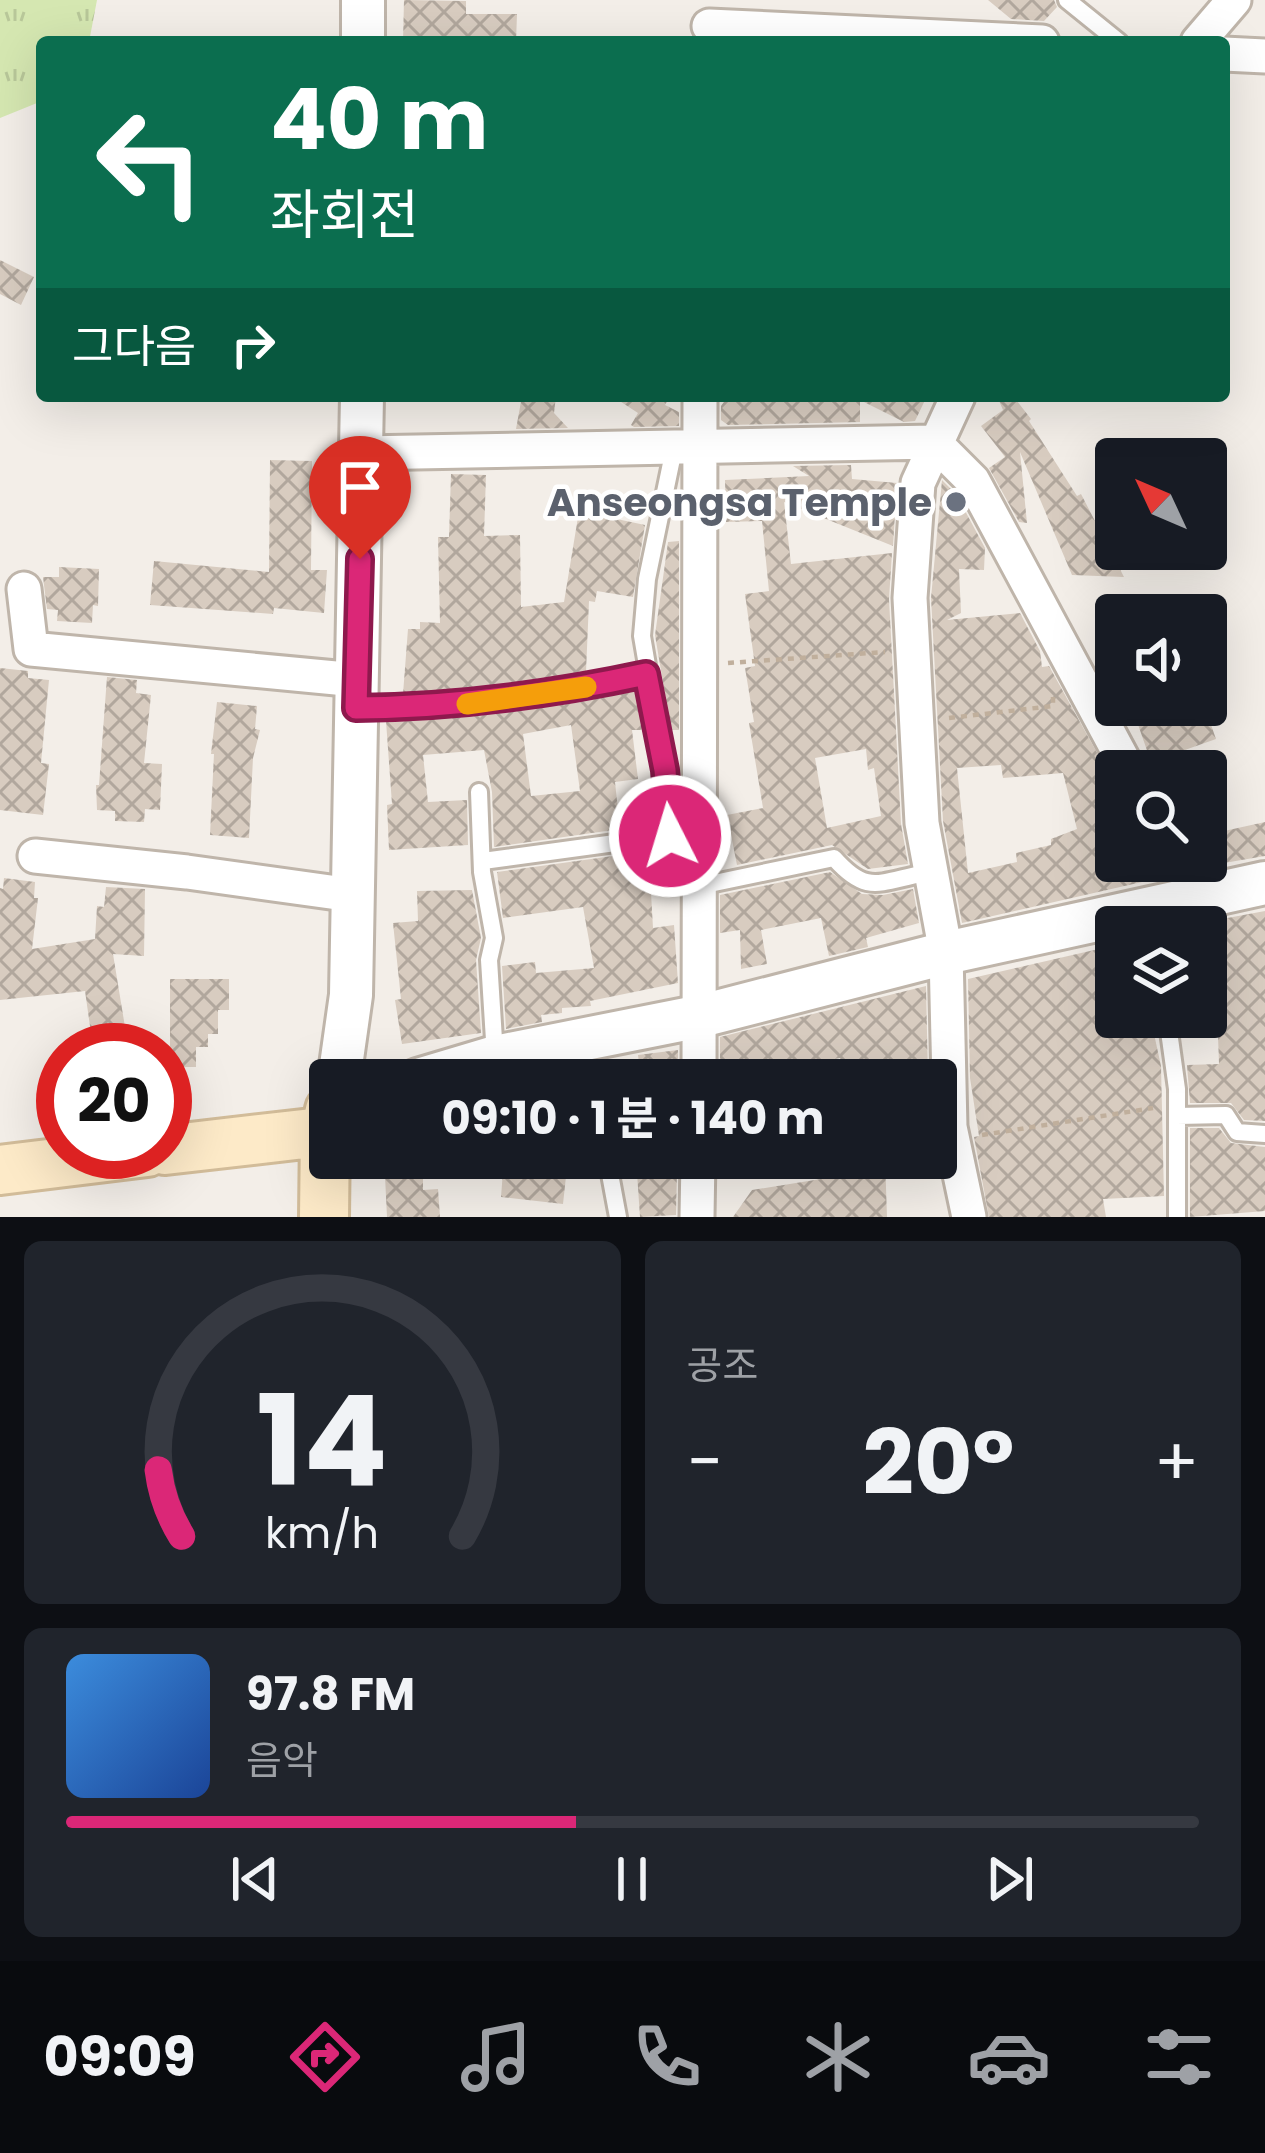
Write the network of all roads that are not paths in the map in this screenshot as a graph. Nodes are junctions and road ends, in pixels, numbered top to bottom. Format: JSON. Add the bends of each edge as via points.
{"nodes":[{"id":1,"x":363,"y":0,"type":"edge"},
{"id":2,"x":1067,"y":0,"type":"edge"},
{"id":3,"x":1234,"y":0,"type":"edge"},
{"id":4,"x":709,"y":23,"type":"edge"},
{"id":5,"x":363,"y":36,"type":"edge"},
{"id":6,"x":937,"y":36,"type":"edge"},
{"id":7,"x":1112,"y":36,"type":"edge"},
{"id":8,"x":1203,"y":36,"type":"edge"},
{"id":9,"x":1230,"y":54,"type":"edge"},
{"id":10,"x":1265,"y":56,"type":"edge"},
{"id":11,"x":362,"y":402,"type":"edge"},
{"id":12,"x":715,"y":402,"type":"edge"},
{"id":13,"x":955,"y":402,"type":"edge"},
{"id":14,"x":693,"y":430,"type":"edge"},
{"id":15,"x":934,"y":442,"type":"junction"},
{"id":16,"x":362,"y":453,"type":"junction"},
{"id":17,"x":25,"y":590,"type":"dead end"},
{"id":18,"x":646,"y":674,"type":"junction"},
{"id":19,"x":357,"y":694,"type":"junction"},
{"id":20,"x":1118,"y":750,"type":"edge"},
{"id":21,"x":479,"y":792,"type":"dead end"},
{"id":22,"x":685,"y":834,"type":"junction"},
{"id":23,"x":34,"y":856,"type":"dead end"},
{"id":24,"x":483,"y":861,"type":"junction"},
{"id":25,"x":929,"y":862,"type":"junction"},
{"id":26,"x":1227,"y":880,"type":"edge"},
{"id":27,"x":1185,"y":882,"type":"edge"},
{"id":28,"x":1265,"y":883,"type":"edge"},
{"id":29,"x":700,"y":886,"type":"junction"},
{"id":30,"x":352,"y":896,"type":"junction"},
{"id":31,"x":1158,"y":906,"type":"edge"},
{"id":32,"x":1095,"y":927,"type":"edge"},
{"id":33,"x":946,"y":953,"type":"junction"},
{"id":34,"x":351,"y":995,"type":"junction"},
{"id":35,"x":700,"y":1016,"type":"junction"},
{"id":36,"x":1168,"y":1038,"type":"edge"},
{"id":37,"x":495,"y":1057,"type":"junction"},
{"id":38,"x":342,"y":1059,"type":"edge"},
{"id":39,"x":357,"y":1059,"type":"edge"},
{"id":40,"x":488,"y":1059,"type":"edge"},
{"id":41,"x":699,"y":1059,"type":"edge"},
{"id":42,"x":1177,"y":1110,"type":"junction"},
{"id":43,"x":192,"y":1122,"type":"edge"},
{"id":44,"x":309,"y":1126,"type":"edge"},
{"id":45,"x":309,"y":1130,"type":"edge"},
{"id":46,"x":1265,"y":1134,"type":"edge"},
{"id":47,"x":36,"y":1135,"type":"edge"},
{"id":48,"x":0,"y":1139,"type":"edge"},
{"id":49,"x":192,"y":1146,"type":"edge"},
{"id":50,"x":36,"y":1166,"type":"edge"},
{"id":51,"x":0,"y":1171,"type":"edge"},
{"id":52,"x":328,"y":1179,"type":"edge"},
{"id":53,"x":344,"y":1179,"type":"edge"},
{"id":54,"x":611,"y":1179,"type":"edge"},
{"id":55,"x":698,"y":1179,"type":"edge"},
{"id":56,"x":324,"y":1217,"type":"edge"},
{"id":57,"x":352,"y":1217,"type":"edge"},
{"id":58,"x":618,"y":1217,"type":"edge"},
{"id":59,"x":697,"y":1217,"type":"edge"},
{"id":60,"x":969,"y":1217,"type":"edge"},
{"id":61,"x":1177,"y":1217,"type":"edge"}],
"edges":[{"from":1,"to":5,"type":"street"},
{"from":2,"to":7,"type":"lane"},
{"from":3,"to":8,"type":"street"},
{"from":4,"to":6,"type":"street"},
{"from":9,"to":10,"type":"street"},
{"from":11,"to":16,"type":"street"},
{"from":12,"to":14,"type":"lane"},
{"from":13,"to":15,"type":"street"},
{"from":14,"to":15,"type":"street"},
{"from":14,"to":16,"type":"street"},
{"from":14,"to":18,"type":"lane","via":[[643,607]]},
{"from":14,"to":22,"type":"street"},
{"from":15,"to":20,"type":"street","via":[[973,481]]},
{"from":15,"to":25,"type":"street","via":[[918,483],[910,598]]},
{"from":16,"to":19,"type":"street"},
{"from":17,"to":19,"type":"street","via":[[31,649]]},
{"from":18,"to":19,"type":"lane","via":[[459,705]]},
{"from":18,"to":22,"type":"lane"},
{"from":19,"to":30,"type":"street"},
{"from":21,"to":24,"type":"lane"},
{"from":22,"to":24,"type":"lane"},
{"from":22,"to":29,"type":"street"},
{"from":23,"to":30,"type":"street"},
{"from":24,"to":37,"type":"lane","via":[[494,938]]},
{"from":25,"to":29,"type":"lane","via":[[920,874],[875,884],[854,880],[835,858]]},
{"from":25,"to":33,"type":"street"},
{"from":26,"to":28,"type":"street"},
{"from":27,"to":31,"type":"street"},
{"from":29,"to":35,"type":"street"},
{"from":30,"to":34,"type":"street"},
{"from":32,"to":33,"type":"street"},
{"from":33,"to":35,"type":"street"},
{"from":33,"to":60,"type":"street","via":[[952,1138]]},
{"from":34,"to":38,"type":"street"},
{"from":34,"to":39,"type":"street"},
{"from":35,"to":37,"type":"street"},
{"from":35,"to":41,"type":"street"},
{"from":36,"to":42,"type":"lane"},
{"from":37,"to":40,"type":"street"},
{"from":42,"to":46,"type":"lane","via":[[1226,1115],[1237,1132]]},
{"from":42,"to":61,"type":"lane"},
{"from":43,"to":44,"type":"main road"},
{"from":45,"to":49,"type":"main road"},
{"from":47,"to":48,"type":"main road"},
{"from":50,"to":51,"type":"main road"},
{"from":52,"to":56,"type":"main road"},
{"from":53,"to":57,"type":"main road"},
{"from":54,"to":58,"type":"lane"},
{"from":55,"to":59,"type":"street"}]}
